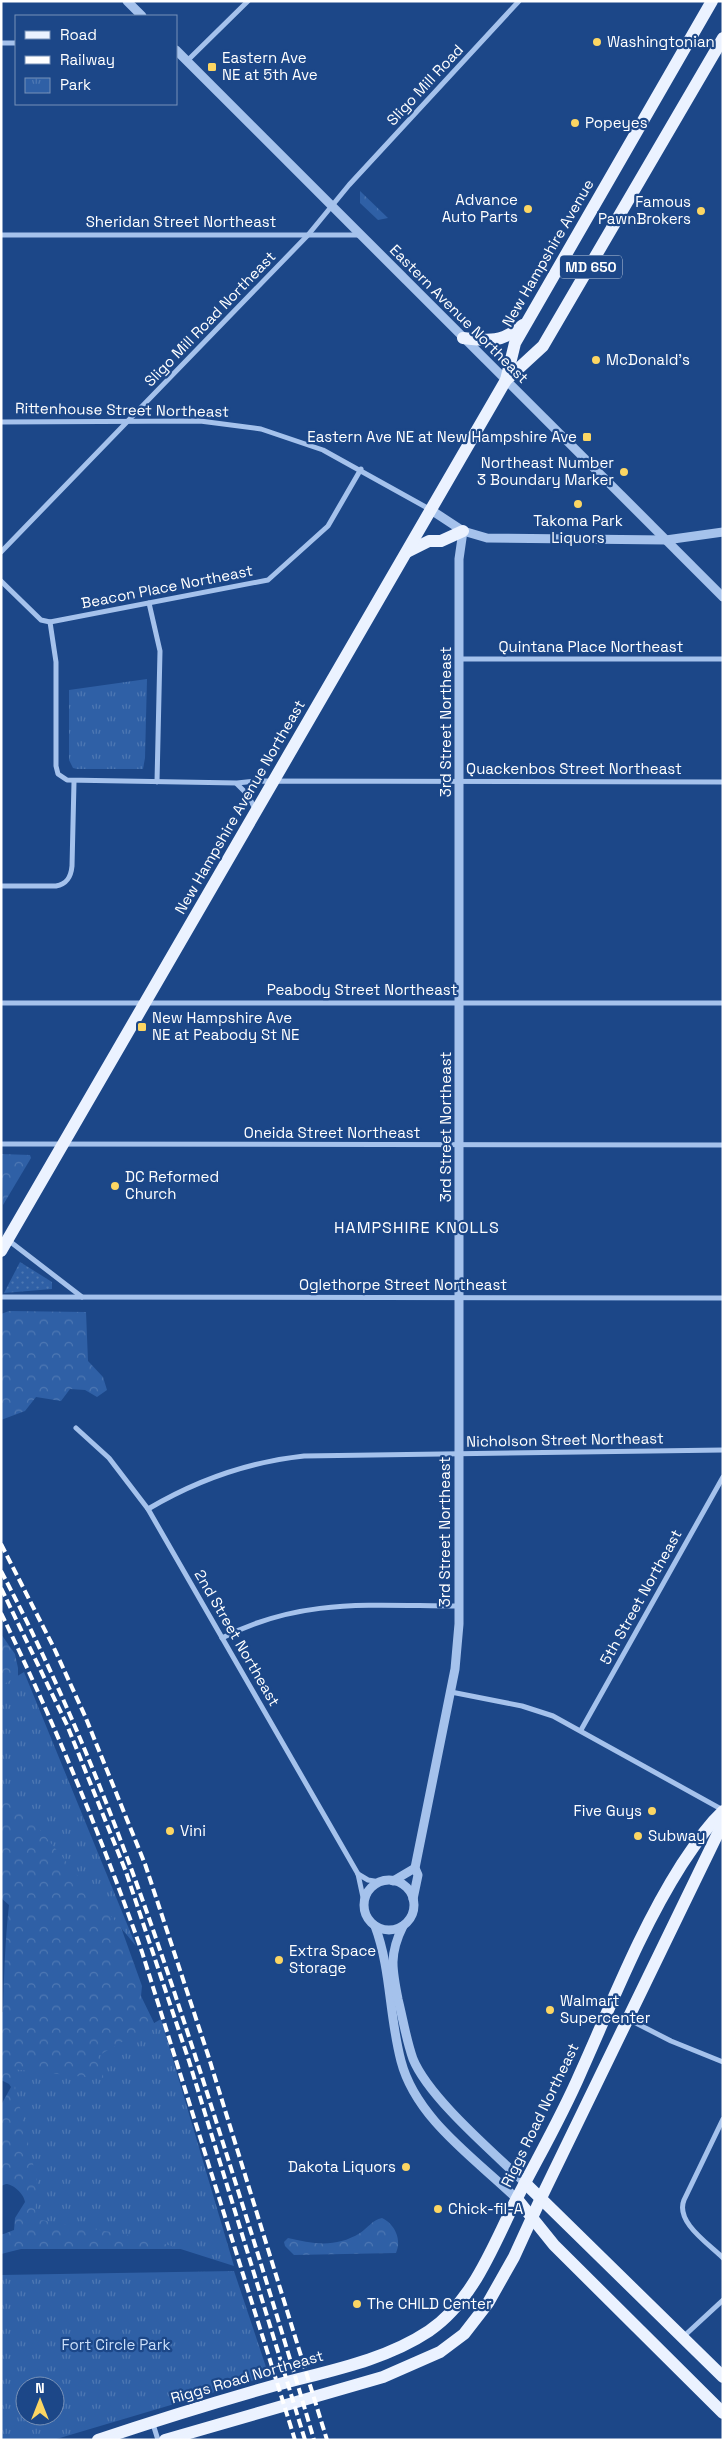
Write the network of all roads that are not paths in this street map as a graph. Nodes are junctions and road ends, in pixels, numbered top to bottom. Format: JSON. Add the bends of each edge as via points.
{"nodes":[{"id":1,"x":128,"y":1,"type":"edge"},
{"id":2,"x":248,"y":1,"type":"edge"},
{"id":3,"x":519,"y":1,"type":"edge"},
{"id":4,"x":712,"y":1,"type":"edge"},
{"id":5,"x":141,"y":15,"type":"edge"},
{"id":6,"x":723,"y":38,"type":"edge"},
{"id":7,"x":1,"y":43,"type":"edge"},
{"id":8,"x":15,"y":44,"type":"edge"},
{"id":9,"x":178,"y":52,"type":"edge"},
{"id":10,"x":187,"y":61,"type":"junction"},
{"id":11,"x":349,"y":185,"type":"joint"},
{"id":12,"x":332,"y":206,"type":"junction"},
{"id":13,"x":1,"y":235,"type":"edge"},
{"id":14,"x":308,"y":235,"type":"junction"},
{"id":15,"x":361,"y":235,"type":"junction"},
{"id":16,"x":529,"y":320,"type":"junction"},
{"id":17,"x":463,"y":338,"type":"junction"},
{"id":18,"x":515,"y":346,"type":"junction"},
{"id":19,"x":531,"y":357,"type":"junction"},
{"id":20,"x":506,"y":380,"type":"junction"},
{"id":21,"x":1,"y":422,"type":"edge"},
{"id":22,"x":129,"y":422,"type":"junction"},
{"id":23,"x":361,"y":469,"type":"junction"},
{"id":24,"x":431,"y":510,"type":"junction"},
{"id":25,"x":463,"y":531,"type":"junction"},
{"id":26,"x":723,"y":532,"type":"edge"},
{"id":27,"x":666,"y":540,"type":"junction"},
{"id":28,"x":1,"y":552,"type":"edge"},
{"id":29,"x":407,"y":552,"type":"junction"},
{"id":30,"x":1,"y":581,"type":"edge"},
{"id":31,"x":723,"y":597,"type":"edge"},
{"id":32,"x":150,"y":603,"type":"junction"},
{"id":33,"x":50,"y":622,"type":"junction"},
{"id":34,"x":460,"y":659,"type":"junction"},
{"id":35,"x":723,"y":659,"type":"edge"},
{"id":36,"x":74,"y":782,"type":"junction"},
{"id":37,"x":157,"y":782,"type":"junction"},
{"id":38,"x":275,"y":782,"type":"junction"},
{"id":39,"x":460,"y":782,"type":"junction"},
{"id":40,"x":723,"y":782,"type":"edge"},
{"id":41,"x":237,"y":783,"type":"junction"},
{"id":42,"x":256,"y":811,"type":"junction"},
{"id":43,"x":1,"y":886,"type":"edge"},
{"id":44,"x":1,"y":1003,"type":"edge"},
{"id":45,"x":146,"y":1003,"type":"junction"},
{"id":46,"x":460,"y":1003,"type":"junction"},
{"id":47,"x":723,"y":1003,"type":"edge"},
{"id":48,"x":1,"y":1144,"type":"edge"},
{"id":49,"x":63,"y":1144,"type":"junction"},
{"id":50,"x":459,"y":1145,"type":"junction"},
{"id":51,"x":723,"y":1145,"type":"edge"},
{"id":52,"x":4,"y":1245,"type":"edge"},
{"id":53,"x":1,"y":1297,"type":"edge"},
{"id":54,"x":82,"y":1298,"type":"junction"},
{"id":55,"x":460,"y":1298,"type":"junction"},
{"id":56,"x":723,"y":1298,"type":"edge"},
{"id":57,"x":76,"y":1428,"type":"dead end"},
{"id":58,"x":723,"y":1450,"type":"edge"},
{"id":59,"x":459,"y":1454,"type":"junction"},
{"id":60,"x":723,"y":1477,"type":"edge"},
{"id":61,"x":148,"y":1509,"type":"junction"},
{"id":62,"x":459,"y":1606,"type":"junction"},
{"id":63,"x":222,"y":1638,"type":"junction"},
{"id":64,"x":451,"y":1692,"type":"junction"},
{"id":65,"x":581,"y":1730,"type":"junction"},
{"id":66,"x":723,"y":1812,"type":"edge"},
{"id":67,"x":415,"y":1868,"type":"junction"},
{"id":68,"x":358,"y":1874,"type":"junction"},
{"id":69,"x":393,"y":1881,"type":"junction"},
{"id":70,"x":380,"y":1882,"type":"junction"},
{"id":71,"x":413,"y":1899,"type":"junction"},
{"id":72,"x":364,"y":1902,"type":"junction"},
{"id":73,"x":375,"y":1926,"type":"junction"},
{"id":74,"x":403,"y":1926,"type":"junction"},
{"id":75,"x":628,"y":2019,"type":"junction"},
{"id":76,"x":723,"y":2062,"type":"edge"},
{"id":77,"x":723,"y":2119,"type":"edge"},
{"id":78,"x":525,"y":2183,"type":"junction"},
{"id":79,"x":541,"y":2198,"type":"junction"},
{"id":80,"x":517,"y":2199,"type":"junction"},
{"id":81,"x":532,"y":2218,"type":"junction"},
{"id":82,"x":723,"y":2258,"type":"edge"},
{"id":83,"x":723,"y":2300,"type":"edge"},
{"id":84,"x":682,"y":2337,"type":"junction"},
{"id":85,"x":723,"y":2377,"type":"edge"},
{"id":86,"x":723,"y":2413,"type":"edge"},
{"id":87,"x":152,"y":2422,"type":"junction"},
{"id":88,"x":98,"y":2440,"type":"edge"},
{"id":89,"x":158,"y":2440,"type":"edge"},
{"id":90,"x":164,"y":2440,"type":"edge"}],
"edges":[{"from":1,"to":5,"type":"street"},
{"from":2,"to":10,"type":"street"},
{"from":3,"to":11,"type":"street","name":"Sligo Mill Road"},
{"from":4,"to":16,"type":"main road","name":"New Hampshire Avenue","number":"MD 650"},
{"from":6,"to":19,"type":"main road","number":"MD 650","via":[[573,297],[543,346]]},
{"from":7,"to":8,"type":"street"},
{"from":9,"to":10,"type":"street","name":"Eastern Avenue Northeast"},
{"from":10,"to":12,"type":"street","name":"Eastern Avenue Northeast"},
{"from":11,"to":12,"type":"street","name":"Sligo Mill Road Northeast"},
{"from":12,"to":14,"type":"street","name":"Sligo Mill Road Northeast"},
{"from":12,"to":15,"type":"street","name":"Eastern Avenue Northeast"},
{"from":13,"to":14,"type":"street","name":"Sheridan Street Northeast"},
{"from":14,"to":15,"type":"street","name":"Sheridan Street Northeast"},
{"from":14,"to":22,"type":"street","name":"Sligo Mill Road Northeast"},
{"from":15,"to":17,"type":"street","name":"Eastern Avenue Northeast"},
{"from":16,"to":17,"type":"main road","via":[[511,335],[500,339]]},
{"from":16,"to":18,"type":"main road","name":"New Hampshire Avenue","number":"MD 650"},
{"from":17,"to":20,"type":"street","name":"Eastern Avenue Northeast"},
{"from":18,"to":19,"type":"main road"},
{"from":18,"to":20,"type":"main road","name":"New Hampshire Avenue","number":"MD 650"},
{"from":19,"to":20,"type":"main road","number":"MD 650"},
{"from":20,"to":24,"type":"main road","name":"New Hampshire Avenue Northeast"},
{"from":20,"to":27,"type":"street","name":"Eastern Avenue Northeast"},
{"from":21,"to":22,"type":"street","name":"Rittenhouse Street Northeast"},
{"from":22,"to":23,"type":"street","name":"Rittenhouse Street Northeast","via":[[205,422],[261,429],[309,444]]},
{"from":22,"to":28,"type":"street","name":"Sligo Mill Road Northeast"},
{"from":23,"to":24,"type":"street","name":"Rittenhouse Street Northeast"},
{"from":23,"to":32,"type":"street","name":"Beacon Place Northeast","via":[[328,526],[268,580]]},
{"from":24,"to":25,"type":"street","name":"Rittenhouse Street Northeast"},
{"from":24,"to":29,"type":"main road","name":"New Hampshire Avenue Northeast"},
{"from":25,"to":27,"type":"street","name":"Rittenhouse Street Northeast","via":[[487,538]]},
{"from":25,"to":29,"type":"main road","via":[[441,541],[429,541]]},
{"from":25,"to":34,"type":"street","name":"3rd Street Northeast","via":[[459,559]]},
{"from":26,"to":27,"type":"street","name":"Rittenhouse Street Northeast"},
{"from":27,"to":31,"type":"street","name":"Eastern Avenue Northeast"},
{"from":29,"to":38,"type":"main road","name":"New Hampshire Avenue Northeast"},
{"from":30,"to":33,"type":"street","via":[[41,620]]},
{"from":32,"to":33,"type":"street","name":"Beacon Place Northeast"},
{"from":32,"to":37,"type":"street","via":[[160,651]]},
{"from":33,"to":36,"type":"street","via":[[56,662],[56,766],[61,777]]},
{"from":34,"to":35,"type":"street","name":"Quintana Place Northeast"},
{"from":34,"to":39,"type":"street","name":"3rd Street Northeast"},
{"from":36,"to":37,"type":"street","name":"Quackenbos Street Northeast"},
{"from":36,"to":43,"type":"street","via":[[72,866],[68,879],[56,886]]},
{"from":37,"to":41,"type":"street","name":"Quackenbos Street Northeast"},
{"from":38,"to":39,"type":"street","name":"Quackenbos Street Northeast"},
{"from":38,"to":41,"type":"street","name":"Quackenbos Street Northeast"},
{"from":38,"to":42,"type":"main road","name":"New Hampshire Avenue Northeast"},
{"from":39,"to":40,"type":"street","name":"Quackenbos Street Northeast"},
{"from":39,"to":46,"type":"street","name":"3rd Street Northeast"},
{"from":41,"to":42,"type":"street"},
{"from":42,"to":45,"type":"main road","name":"New Hampshire Avenue Northeast"},
{"from":44,"to":45,"type":"street","name":"Peabody Street Northeast"},
{"from":45,"to":46,"type":"street","name":"Peabody Street Northeast"},
{"from":45,"to":49,"type":"main road","name":"New Hampshire Avenue Northeast"},
{"from":46,"to":47,"type":"street","name":"Peabody Street Northeast"},
{"from":46,"to":50,"type":"street","name":"3rd Street Northeast"},
{"from":48,"to":49,"type":"street","name":"Oneida Street Northeast"},
{"from":49,"to":50,"type":"street","name":"Oneida Street Northeast"},
{"from":49,"to":52,"type":"main road","name":"New Hampshire Avenue Northeast"},
{"from":50,"to":51,"type":"street","name":"Oneida Street Northeast"},
{"from":50,"to":55,"type":"street","name":"3rd Street Northeast"},
{"from":52,"to":54,"type":"street"},
{"from":53,"to":54,"type":"street","name":"Oglethorpe Street Northeast"},
{"from":54,"to":55,"type":"street","name":"Oglethorpe Street Northeast"},
{"from":55,"to":56,"type":"street","name":"Oglethorpe Street Northeast"},
{"from":55,"to":59,"type":"street","name":"3rd Street Northeast"},
{"from":57,"to":61,"type":"street","name":"2nd Street Northeast","via":[[109,1458]]},
{"from":58,"to":59,"type":"street","name":"Nicholson Street Northeast"},
{"from":59,"to":61,"type":"street","name":"Nicholson Street Northeast","via":[[317,1455],[278,1459],[208,1478]]},
{"from":59,"to":62,"type":"street","name":"3rd Street Northeast"},
{"from":60,"to":65,"type":"street","name":"5th Street Northeast"},
{"from":61,"to":63,"type":"street","name":"2nd Street Northeast"},
{"from":62,"to":63,"type":"street","via":[[315,1607],[265,1619]]},
{"from":62,"to":64,"type":"street","name":"3rd Street Northeast","via":[[457,1655]]},
{"from":63,"to":68,"type":"street","name":"2nd Street Northeast"},
{"from":64,"to":65,"type":"street","via":[[522,1706]]},
{"from":64,"to":67,"type":"street","name":"3rd Street Northeast"},
{"from":65,"to":66,"type":"street"},
{"from":66,"to":75,"type":"main road","via":[[719,1831]]},
{"from":66,"to":78,"type":"main road","name":"Riggs Road Northeast","via":[[708,1824],[666,1889],[627,1964],[579,2076]]},
{"from":67,"to":69,"type":"street"},
{"from":67,"to":71,"type":"street","name":"3rd Street Northeast","via":[[418,1874]]},
{"from":68,"to":70,"type":"street"},
{"from":68,"to":72,"type":"street","name":"2nd Street Northeast"},
{"from":69,"to":70,"type":"street"},
{"from":69,"to":71,"type":"street","via":[[405,1887]]},
{"from":70,"to":72,"type":"street","via":[[369,1890]]},
{"from":71,"to":74,"type":"street","via":[[412,1914]]},
{"from":72,"to":73,"type":"street","via":[[366,1916]]},
{"from":73,"to":74,"type":"street","via":[[389,1930]]},
{"from":73,"to":80,"type":"street","via":[[383,1951],[401,2064],[415,2092],[451,2137]]},
{"from":74,"to":78,"type":"street","via":[[392,1958],[402,2021],[414,2060],[439,2097]]},
{"from":75,"to":76,"type":"street"},
{"from":75,"to":79,"type":"main road"},
{"from":77,"to":82,"type":"street","via":[[681,2211]]},
{"from":78,"to":79,"type":"main road"},
{"from":78,"to":80,"type":"main road","name":"Riggs Road Northeast"},
{"from":79,"to":81,"type":"main road"},
{"from":79,"to":84,"type":"main road"},
{"from":80,"to":81,"type":"main road"},
{"from":80,"to":87,"type":"main road","name":"Riggs Road Northeast","via":[[488,2260],[459,2304],[438,2324],[413,2340],[354,2364]]},
{"from":81,"to":86,"type":"main road","via":[[554,2245]]},
{"from":81,"to":90,"type":"main road","via":[[488,2303],[464,2334],[440,2352],[384,2377]]},
{"from":83,"to":84,"type":"street"},
{"from":84,"to":85,"type":"main road"},
{"from":87,"to":88,"type":"main road","name":"Riggs Road Northeast"},
{"from":87,"to":89,"type":"street"}]}
